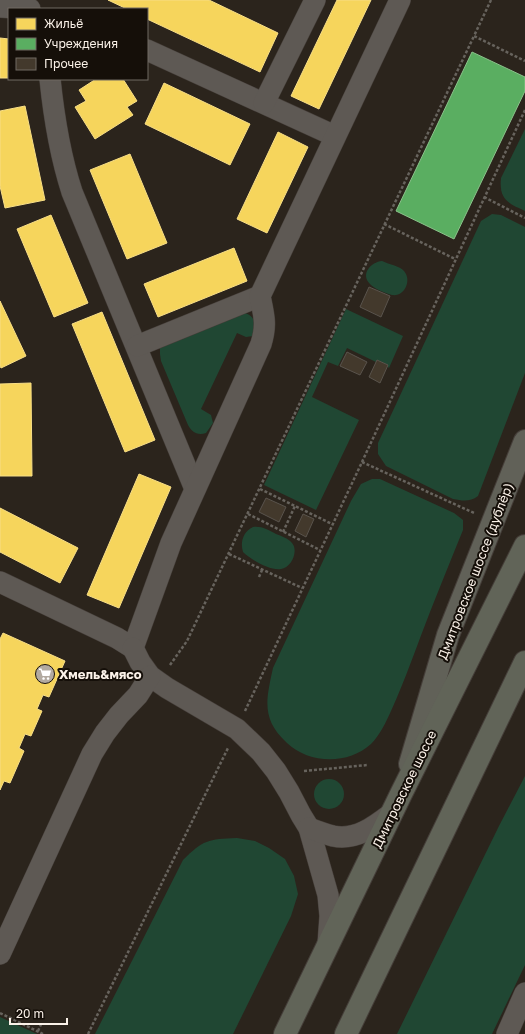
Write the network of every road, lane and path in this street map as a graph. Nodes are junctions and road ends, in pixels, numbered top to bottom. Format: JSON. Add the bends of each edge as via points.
{"nodes":[{"id":1,"x":315,"y":0,"type":"edge"},
{"id":2,"x":400,"y":0,"type":"edge"},
{"id":3,"x":491,"y":0,"type":"edge"},
{"id":4,"x":0,"y":7,"type":"edge"},
{"id":5,"x":15,"y":8,"type":"edge"},
{"id":6,"x":474,"y":36,"type":"junction"},
{"id":7,"x":148,"y":50,"type":"edge"},
{"id":8,"x":525,"y":61,"type":"edge"},
{"id":9,"x":50,"y":80,"type":"edge"},
{"id":10,"x":264,"y":103,"type":"junction"},
{"id":11,"x":525,"y":110,"type":"edge"},
{"id":12,"x":335,"y":136,"type":"junction"},
{"id":13,"x":484,"y":197,"type":"junction"},
{"id":14,"x":525,"y":218,"type":"edge"},
{"id":15,"x":384,"y":224,"type":"junction"},
{"id":16,"x":455,"y":259,"type":"junction"},
{"id":17,"x":260,"y":296,"type":"junction"},
{"id":18,"x":137,"y":346,"type":"junction"},
{"id":19,"x":525,"y":441,"type":"edge"},
{"id":20,"x":362,"y":462,"type":"junction"},
{"id":21,"x":196,"y":489,"type":"junction"},
{"id":22,"x":260,"y":489,"type":"junction"},
{"id":23,"x":295,"y":506,"type":"junction"},
{"id":24,"x":474,"y":513,"type":"dead end"},
{"id":25,"x":248,"y":514,"type":"junction"},
{"id":26,"x":332,"y":524,"type":"junction"},
{"id":27,"x":283,"y":532,"type":"junction"},
{"id":28,"x":525,"y":546,"type":"edge"},
{"id":29,"x":320,"y":550,"type":"junction"},
{"id":30,"x":229,"y":554,"type":"junction"},
{"id":31,"x":262,"y":570,"type":"junction"},
{"id":32,"x":259,"y":577,"type":"dead end"},
{"id":33,"x":0,"y":582,"type":"edge"},
{"id":34,"x":302,"y":588,"type":"junction"},
{"id":35,"x":0,"y":596,"type":"edge"},
{"id":36,"x":141,"y":662,"type":"junction"},
{"id":37,"x":525,"y":662,"type":"edge"},
{"id":38,"x":169,"y":667,"type":"dead end"},
{"id":39,"x":237,"y":729,"type":"junction"},
{"id":40,"x":368,"y":765,"type":"dead end"},
{"id":41,"x":304,"y":771,"type":"dead end"},
{"id":42,"x":396,"y":803,"type":"junction"},
{"id":43,"x":309,"y":828,"type":"junction"},
{"id":44,"x":7,"y":919,"type":"edge"},
{"id":45,"x":328,"y":945,"type":"junction"},
{"id":46,"x":0,"y":954,"type":"edge"},
{"id":47,"x":525,"y":993,"type":"edge"},
{"id":48,"x":0,"y":1013,"type":"edge"},
{"id":49,"x":42,"y":1022,"type":"dead end"},
{"id":50,"x":38,"y":1032,"type":"junction"},
{"id":51,"x":43,"y":1034,"type":"edge"},
{"id":52,"x":88,"y":1034,"type":"edge"},
{"id":53,"x":285,"y":1034,"type":"edge"},
{"id":54,"x":346,"y":1034,"type":"edge"},
{"id":55,"x":507,"y":1034,"type":"edge"}],
"edges":[{"from":1,"to":10,"type":"street"},
{"from":2,"to":12,"type":"street"},
{"from":3,"to":6,"type":"path"},
{"from":4,"to":5,"type":"street"},
{"from":6,"to":8,"type":"path"},
{"from":6,"to":15,"type":"path"},
{"from":7,"to":10,"type":"street"},
{"from":9,"to":18,"type":"street","via":[[53,111],[65,171]]},
{"from":10,"to":12,"type":"street"},
{"from":11,"to":13,"type":"path"},
{"from":12,"to":17,"type":"street"},
{"from":13,"to":14,"type":"path"},
{"from":13,"to":16,"type":"path"},
{"from":15,"to":16,"type":"path"},
{"from":15,"to":22,"type":"path"},
{"from":16,"to":20,"type":"path"},
{"from":17,"to":18,"type":"street"},
{"from":17,"to":21,"type":"street","via":[[265,331],[261,344]]},
{"from":18,"to":21,"type":"street"},
{"from":19,"to":42,"type":"main road","name":"Дмитровское шоссе (дублёр)","via":[[448,635]]},
{"from":20,"to":24,"type":"path"},
{"from":20,"to":26,"type":"path"},
{"from":21,"to":36,"type":"street","via":[[171,543]]},
{"from":22,"to":23,"type":"path"},
{"from":22,"to":25,"type":"path"},
{"from":23,"to":26,"type":"path"},
{"from":23,"to":27,"type":"path"},
{"from":25,"to":27,"type":"path"},
{"from":25,"to":30,"type":"path"},
{"from":26,"to":29,"type":"path"},
{"from":27,"to":29,"type":"path"},
{"from":28,"to":42,"type":"highway","name":"Дмитровское шоссе"},
{"from":29,"to":34,"type":"path"},
{"from":30,"to":31,"type":"path"},
{"from":30,"to":38,"type":"path","via":[[187,641]]},
{"from":31,"to":32,"type":"path"},
{"from":31,"to":34,"type":"path"},
{"from":33,"to":36,"type":"street","via":[[117,638]]},
{"from":34,"to":39,"type":"path"},
{"from":35,"to":36,"type":"street"},
{"from":36,"to":39,"type":"street","via":[[167,688]]},
{"from":36,"to":44,"type":"street","via":[[138,696],[119,715],[92,754]]},
{"from":37,"to":54,"type":"highway"},
{"from":39,"to":43,"type":"street","via":[[276,771]]},
{"from":39,"to":52,"type":"path"},
{"from":40,"to":41,"type":"path"},
{"from":42,"to":43,"type":"street","via":[[369,829],[354,836],[335,836]]},
{"from":42,"to":45,"type":"highway","name":"Дмитровское шоссе"},
{"from":43,"to":45,"type":"street","via":[[328,895]]},
{"from":44,"to":46,"type":"street"},
{"from":45,"to":53,"type":"highway","name":"Дмитровское шоссе"},
{"from":47,"to":55,"type":"street"},
{"from":48,"to":50,"type":"path"},
{"from":49,"to":50,"type":"path"},
{"from":50,"to":51,"type":"path"}]}
